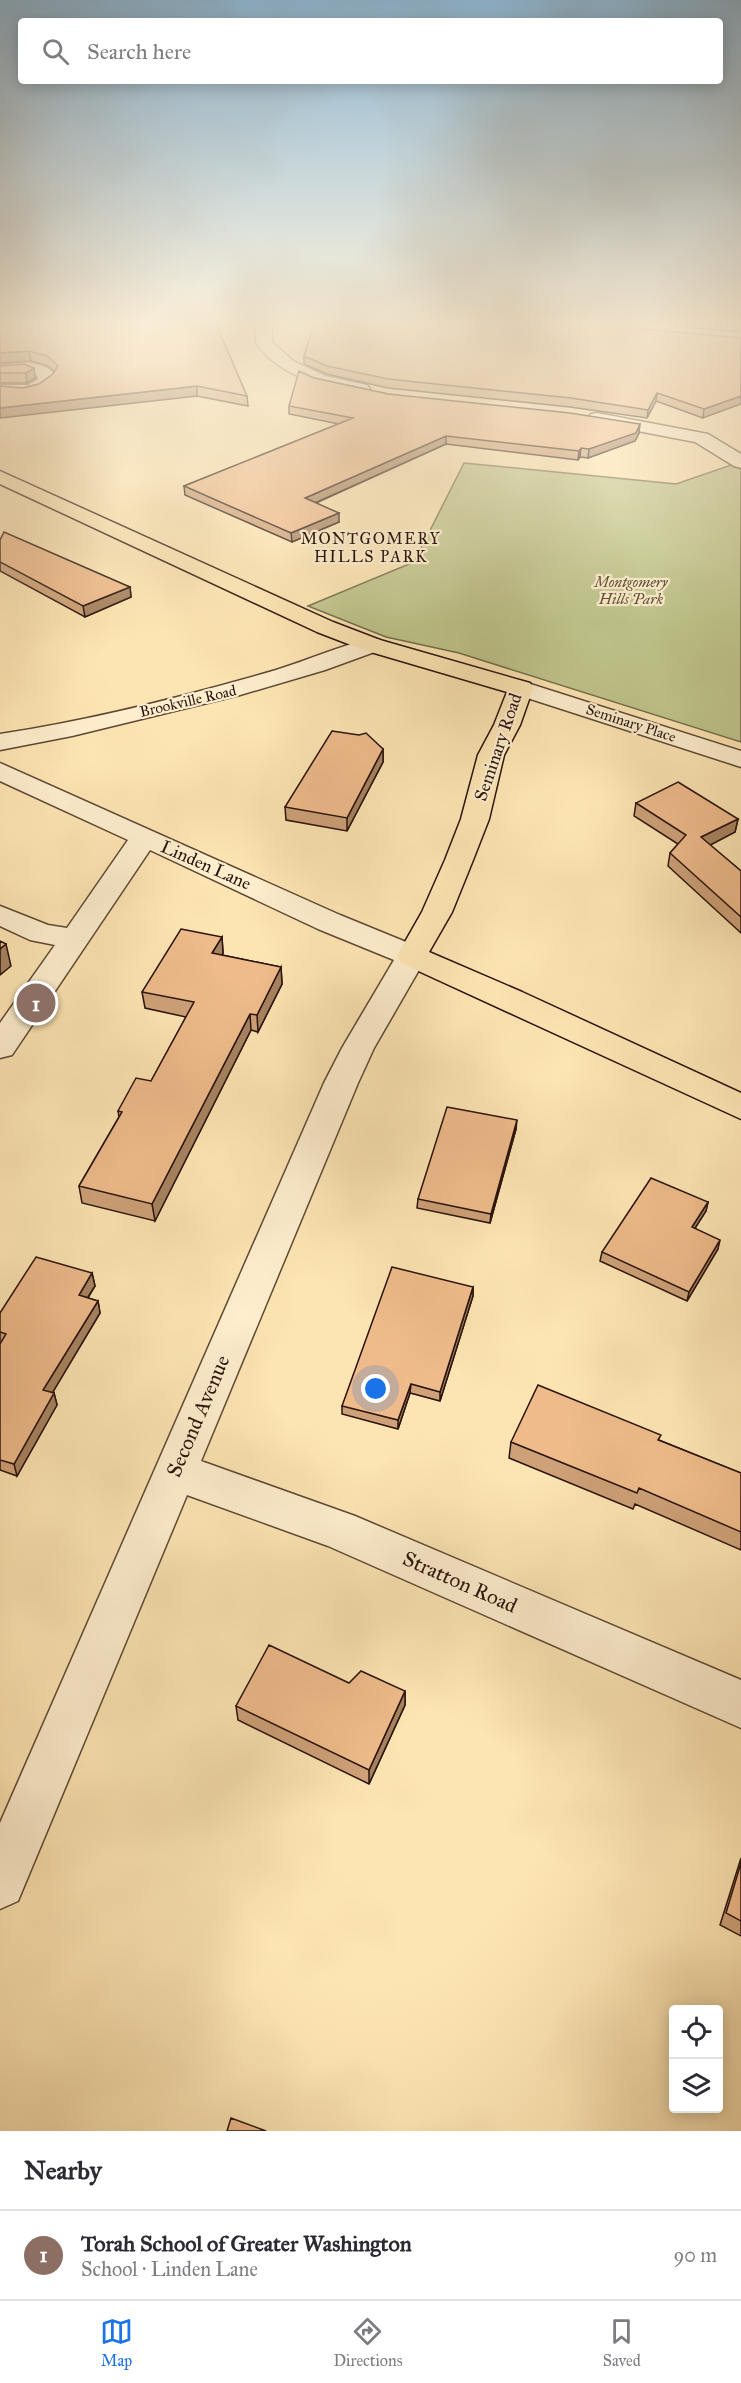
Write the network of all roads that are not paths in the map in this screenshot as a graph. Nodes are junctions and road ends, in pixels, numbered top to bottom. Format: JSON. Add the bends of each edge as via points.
{"nodes":[{"id":1,"x":642,"y":425,"type":"edge"},
{"id":2,"x":741,"y":442,"type":"edge"},
{"id":3,"x":722,"y":450,"type":"junction"},
{"id":4,"x":741,"y":462,"type":"edge"},
{"id":5,"x":0,"y":477,"type":"edge"},
{"id":6,"x":372,"y":645,"type":"junction"},
{"id":7,"x":521,"y":688,"type":"junction"},
{"id":8,"x":0,"y":742,"type":"edge"},
{"id":9,"x":741,"y":759,"type":"edge"},
{"id":10,"x":0,"y":771,"type":"edge"},
{"id":11,"x":144,"y":837,"type":"junction"},
{"id":12,"x":0,"y":915,"type":"edge"},
{"id":13,"x":75,"y":939,"type":"junction"},
{"id":14,"x":412,"y":956,"type":"junction"},
{"id":15,"x":0,"y":1047,"type":"edge"},
{"id":16,"x":741,"y":1107,"type":"edge"},
{"id":17,"x":174,"y":1471,"type":"junction"},
{"id":18,"x":741,"y":1704,"type":"edge"},
{"id":19,"x":0,"y":1883,"type":"edge"}],
"edges":[{"from":1,"to":3,"type":"street","via":[[701,438]]},
{"from":2,"to":3,"type":"street"},
{"from":3,"to":4,"type":"street"},
{"from":5,"to":6,"type":"main road","name":"Seminary Road"},
{"from":6,"to":7,"type":"main road","name":"Seminary Road"},
{"from":6,"to":8,"type":"street","name":"Brookville Road","via":[[261,683]]},
{"from":7,"to":9,"type":"street","name":"Seminary Place"},
{"from":7,"to":14,"type":"main road","name":"Seminary Road","via":[[491,755],[475,819],[459,860]]},
{"from":10,"to":11,"type":"street","name":"Linden Lane"},
{"from":11,"to":13,"type":"street"},
{"from":11,"to":14,"type":"street","name":"Linden Lane"},
{"from":12,"to":13,"type":"street","via":[[41,933]]},
{"from":13,"to":15,"type":"street"},
{"from":14,"to":16,"type":"main road"},
{"from":14,"to":17,"type":"street","name":"Second Avenue","via":[[341,1083]]},
{"from":17,"to":18,"type":"street","name":"Stratton Road","via":[[340,1530]]},
{"from":17,"to":19,"type":"street","name":"Second Avenue"}]}
